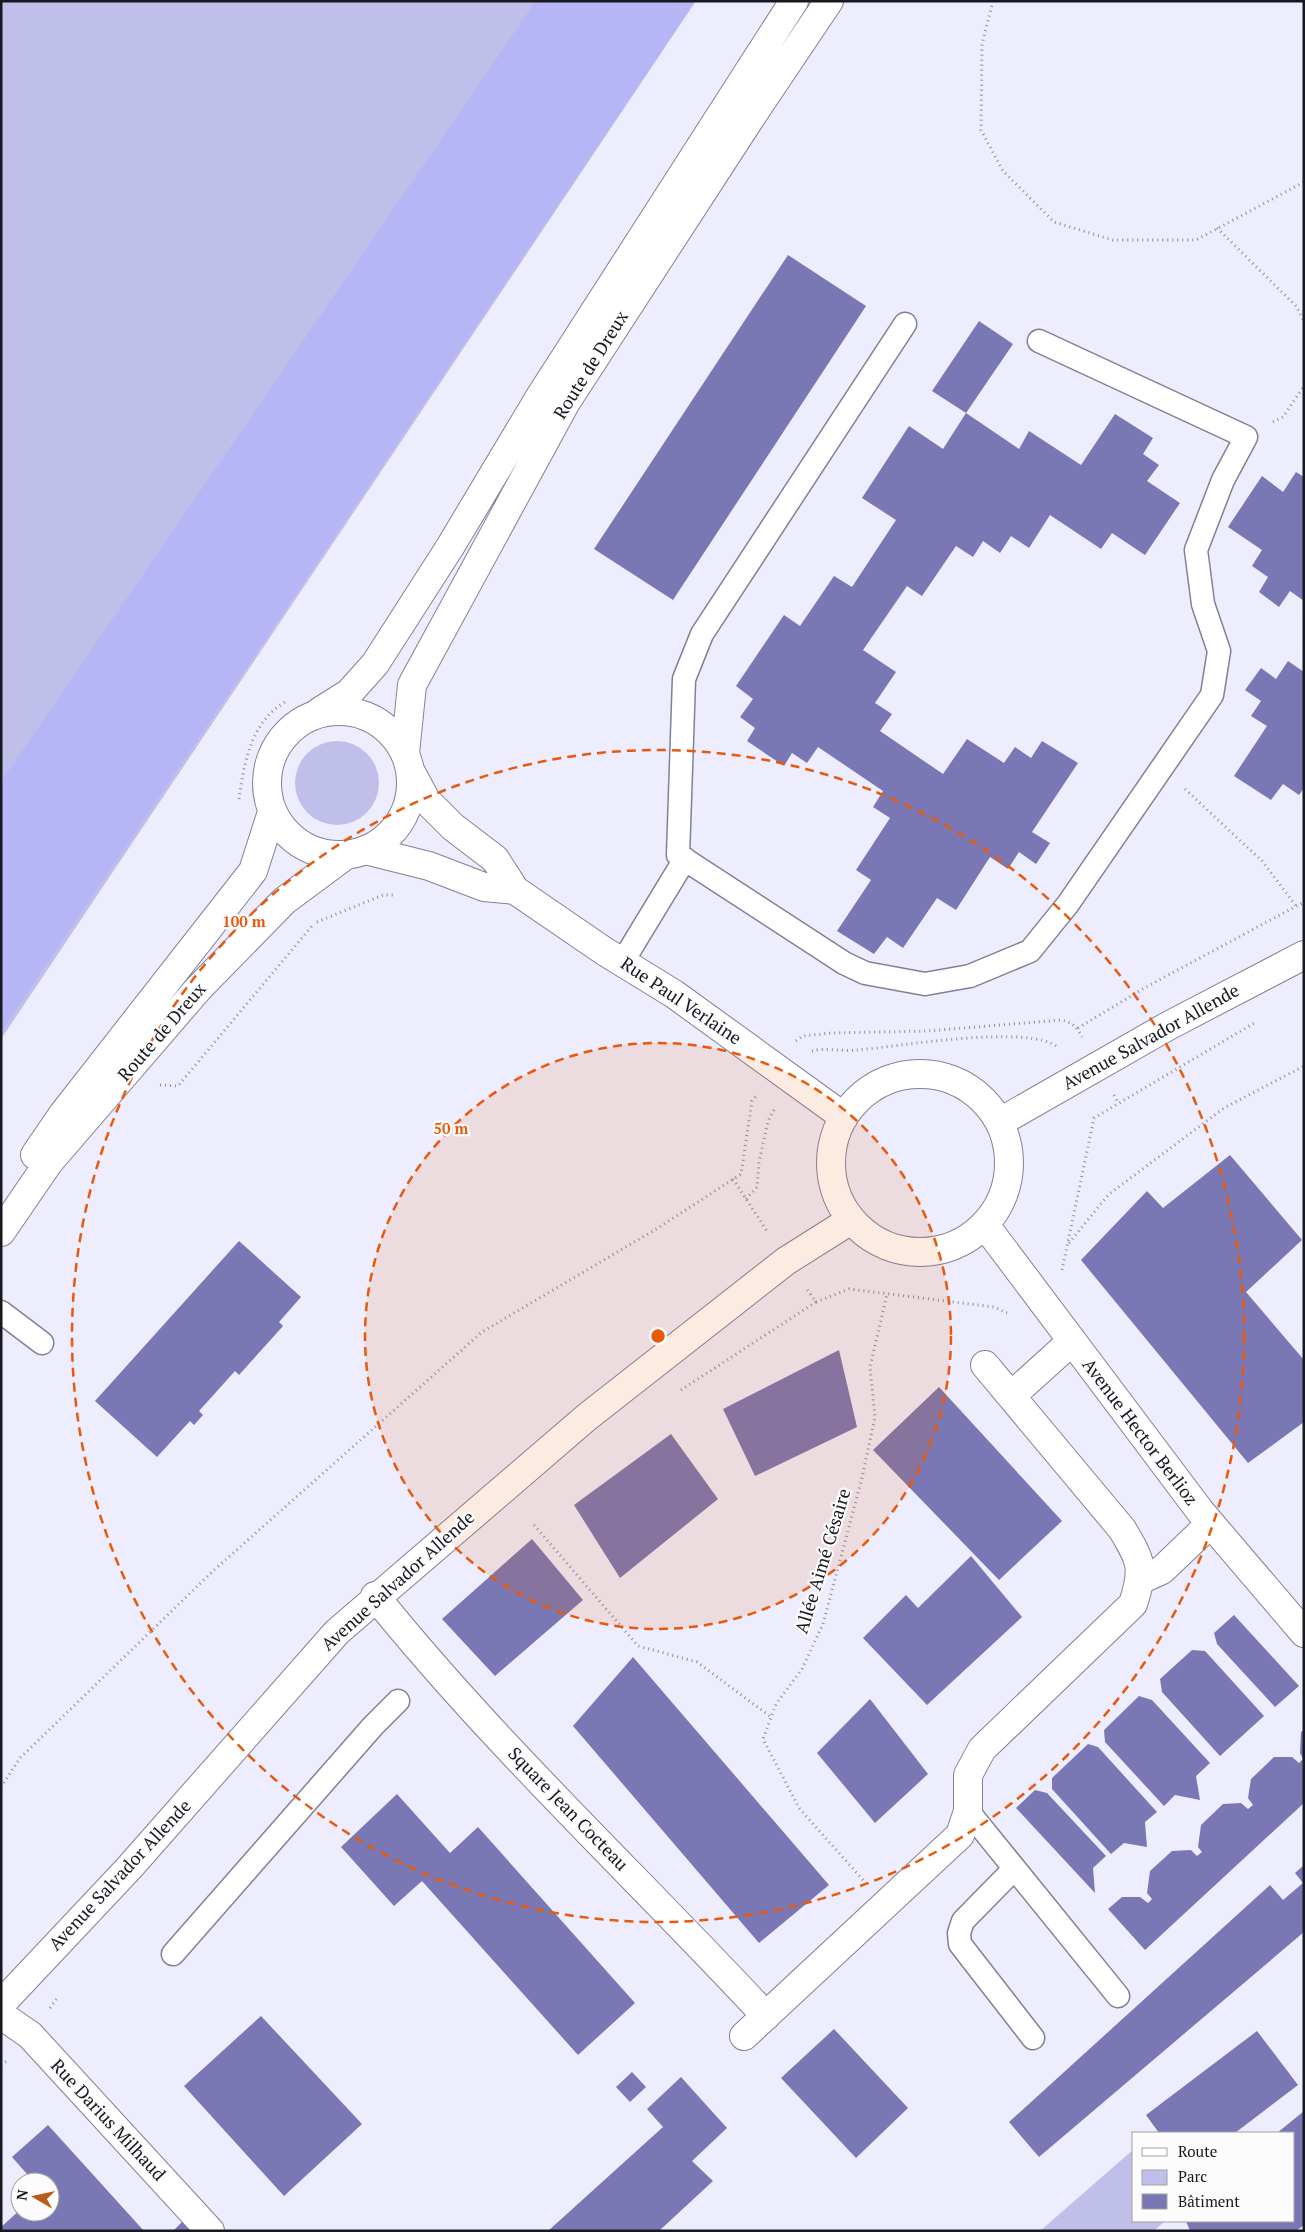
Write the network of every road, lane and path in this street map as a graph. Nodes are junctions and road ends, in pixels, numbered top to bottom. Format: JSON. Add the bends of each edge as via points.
{"nodes":[{"id":1,"x":794,"y":1,"type":"edge"},
{"id":2,"x":829,"y":1,"type":"edge"},
{"id":3,"x":993,"y":1,"type":"edge"},
{"id":4,"x":1304,"y":182,"type":"edge"},
{"id":5,"x":1217,"y":228,"type":"junction"},
{"id":6,"x":1304,"y":321,"type":"edge"},
{"id":7,"x":905,"y":324,"type":"dead end"},
{"id":8,"x":1039,"y":341,"type":"dead end"},
{"id":9,"x":1304,"y":386,"type":"edge"},
{"id":10,"x":1246,"y":437,"type":"junction"},
{"id":11,"x":319,"y":712,"type":"junction"},
{"id":12,"x":408,"y":762,"type":"junction"},
{"id":13,"x":1162,"y":767,"type":"junction"},
{"id":14,"x":272,"y":812,"type":"junction"},
{"id":15,"x":356,"y":853,"type":"junction"},
{"id":16,"x":685,"y":859,"type":"junction"},
{"id":17,"x":515,"y":890,"type":"junction"},
{"id":18,"x":400,"y":896,"type":"dead end"},
{"id":19,"x":1304,"y":902,"type":"edge"},
{"id":20,"x":1296,"y":906,"type":"junction"},
{"id":21,"x":314,"y":923,"type":"dead end"},
{"id":22,"x":1304,"y":955,"type":"edge"},
{"id":23,"x":623,"y":961,"type":"junction"},
{"id":24,"x":1264,"y":1017,"type":"dead end"},
{"id":25,"x":788,"y":1046,"type":"dead end"},
{"id":26,"x":1065,"y":1054,"type":"dead end"},
{"id":27,"x":807,"y":1057,"type":"dead end"},
{"id":28,"x":1304,"y":1066,"type":"edge"},
{"id":29,"x":758,"y":1092,"type":"dead end"},
{"id":30,"x":1118,"y":1103,"type":"dead end"},
{"id":31,"x":777,"y":1106,"type":"dead end"},
{"id":32,"x":844,"y":1117,"type":"junction"},
{"id":33,"x":1000,"y":1122,"type":"junction"},
{"id":34,"x":746,"y":1199,"type":"dead end"},
{"id":35,"x":1,"y":1203,"type":"edge"},
{"id":36,"x":851,"y":1220,"type":"junction"},
{"id":37,"x":985,"y":1226,"type":"junction"},
{"id":38,"x":1,"y":1232,"type":"edge"},
{"id":39,"x":1068,"y":1244,"type":"dead end"},
{"id":40,"x":888,"y":1294,"type":"dead end"},
{"id":41,"x":1,"y":1312,"type":"edge"},
{"id":42,"x":1072,"y":1341,"type":"junction"},
{"id":43,"x":42,"y":1343,"type":"dead end"},
{"id":44,"x":985,"y":1365,"type":"dead end"},
{"id":45,"x":1011,"y":1396,"type":"junction"},
{"id":46,"x":1210,"y":1524,"type":"junction"},
{"id":47,"x":534,"y":1525,"type":"dead end"},
{"id":48,"x":1142,"y":1579,"type":"junction"},
{"id":49,"x":375,"y":1596,"type":"junction"},
{"id":50,"x":1304,"y":1633,"type":"edge"},
{"id":51,"x":398,"y":1701,"type":"dead end"},
{"id":52,"x":771,"y":1717,"type":"junction"},
{"id":53,"x":1,"y":1787,"type":"edge"},
{"id":54,"x":968,"y":1811,"type":"junction"},
{"id":55,"x":1014,"y":1869,"type":"junction"},
{"id":56,"x":885,"y":1905,"type":"junction"},
{"id":57,"x":173,"y":1954,"type":"dead end"},
{"id":58,"x":1118,"y":1996,"type":"dead end"},
{"id":59,"x":1,"y":2004,"type":"edge"},
{"id":60,"x":1,"y":2015,"type":"edge"},
{"id":61,"x":766,"y":2016,"type":"junction"},
{"id":62,"x":744,"y":2036,"type":"dead end"},
{"id":63,"x":1033,"y":2038,"type":"dead end"},
{"id":64,"x":210,"y":2231,"type":"edge"}],
"edges":[{"from":1,"to":11,"type":"street","name":"Route de Dreux","via":[[541,396],[375,664],[350,693]]},
{"from":2,"to":12,"type":"street","name":"Route de Dreux","via":[[566,402],[412,685]]},
{"from":3,"to":5,"type":"path","via":[[982,44],[981,130],[1002,171],[1054,222],[1113,240],[1196,240]]},
{"from":4,"to":5,"type":"path"},
{"from":5,"to":6,"type":"path","via":[[1296,306]]},
{"from":7,"to":16,"type":"lane","via":[[698,643],[684,679],[678,855]]},
{"from":8,"to":10,"type":"lane"},
{"from":9,"to":10,"type":"path","via":[[1283,417]]},
{"from":10,"to":13,"type":"lane","via":[[1223,480],[1196,550],[1203,604],[1218,651],[1212,695]]},
{"from":11,"to":12,"type":"street","via":[[340,710],[360,713],[379,721],[394,735]]},
{"from":11,"to":14,"type":"street","via":[[284,734],[273,752],[267,772]]},
{"from":12,"to":15,"type":"street","via":[[411,792],[406,810],[382,841]]},
{"from":12,"to":17,"type":"street","name":"Rue Paul Verlaine","via":[[426,800],[453,827],[495,860]]},
{"from":13,"to":16,"type":"lane","via":[[1068,904],[1030,951],[970,976],[925,984],[865,973],[844,963]]},
{"from":13,"to":20,"type":"path","via":[[1262,861]]},
{"from":14,"to":15,"type":"street","via":[[288,834],[310,850],[328,855]]},
{"from":14,"to":35,"type":"street","name":"Route de Dreux","via":[[253,871],[63,1114]]},
{"from":15,"to":17,"type":"street","name":"Rue Paul Verlaine","via":[[429,866],[484,887]]},
{"from":15,"to":38,"type":"street","name":"Route de Dreux","via":[[284,901],[198,989],[49,1162]]},
{"from":16,"to":23,"type":"lane"},
{"from":17,"to":23,"type":"street","name":"Rue Paul Verlaine"},
{"from":18,"to":21,"type":"path","via":[[383,895]]},
{"from":19,"to":20,"type":"path"},
{"from":20,"to":25,"type":"path","via":[[1146,986],[1078,1028],[1061,1020],[927,1031],[830,1032],[803,1036]]},
{"from":22,"to":33,"type":"street","name":"Avenue Salvador Allende","via":[[1160,1030]]},
{"from":23,"to":32,"type":"street","name":"Rue Paul Verlaine"},
{"from":24,"to":30,"type":"path"},
{"from":26,"to":27,"type":"path","via":[[1053,1043],[1042,1039],[1017,1037],[914,1043],[856,1051],[813,1049]]},
{"from":28,"to":39,"type":"path","via":[[1224,1108],[1109,1194]]},
{"from":29,"to":53,"type":"path","via":[[752,1101],[741,1174],[658,1228],[482,1332],[213,1570],[20,1758]]},
{"from":31,"to":34,"type":"path","via":[[768,1121],[757,1187]]},
{"from":32,"to":33,"type":"street","via":[[861,1096],[884,1081],[910,1074],[937,1075],[962,1084],[984,1100]]},
{"from":32,"to":36,"type":"street","via":[[834,1137],[831,1159],[839,1202]]},
{"from":33,"to":37,"type":"street","via":[[1009,1148],[1008,1176],[1000,1203]]},
{"from":36,"to":37,"type":"street","via":[[870,1237],[892,1248],[916,1253],[941,1250],[965,1241]]},
{"from":36,"to":49,"type":"street","name":"Avenue Salvador Allende","via":[[786,1261],[587,1417]]},
{"from":37,"to":42,"type":"street","name":"Avenue Hector Berlioz"},
{"from":40,"to":52,"type":"path","name":"Allée Aimé Césaire","via":[[870,1366],[875,1417],[823,1624],[802,1669],[776,1704]]},
{"from":41,"to":43,"type":"lane"},
{"from":42,"to":45,"type":"street"},
{"from":42,"to":46,"type":"street","name":"Avenue Hector Berlioz"},
{"from":44,"to":45,"type":"street"},
{"from":45,"to":48,"type":"street","via":[[1122,1529],[1138,1556]]},
{"from":46,"to":48,"type":"street","via":[[1162,1570]]},
{"from":46,"to":50,"type":"street","name":"Avenue Hector Berlioz"},
{"from":47,"to":52,"type":"path","via":[[638,1646],[697,1662]]},
{"from":48,"to":54,"type":"street","via":[[1133,1604],[982,1749],[968,1775]]},
{"from":49,"to":59,"type":"street","name":"Avenue Salvador Allende","via":[[337,1632],[129,1868]]},
{"from":49,"to":61,"type":"street","name":"Square Jean Cocteau","via":[[463,1701]]},
{"from":51,"to":57,"type":"lane"},
{"from":52,"to":56,"type":"path","name":"Allée Aimé Césaire","via":[[763,1739],[799,1808]]},
{"from":54,"to":55,"type":"lane"},
{"from":54,"to":56,"type":"street","via":[[960,1835]]},
{"from":55,"to":58,"type":"lane"},
{"from":55,"to":63,"type":"lane","via":[[963,1920],[960,1944]]},
{"from":56,"to":61,"type":"street"},
{"from":60,"to":64,"type":"street","name":"Rue Darius Milhaud","via":[[30,2035]]},
{"from":61,"to":62,"type":"street"}]}
